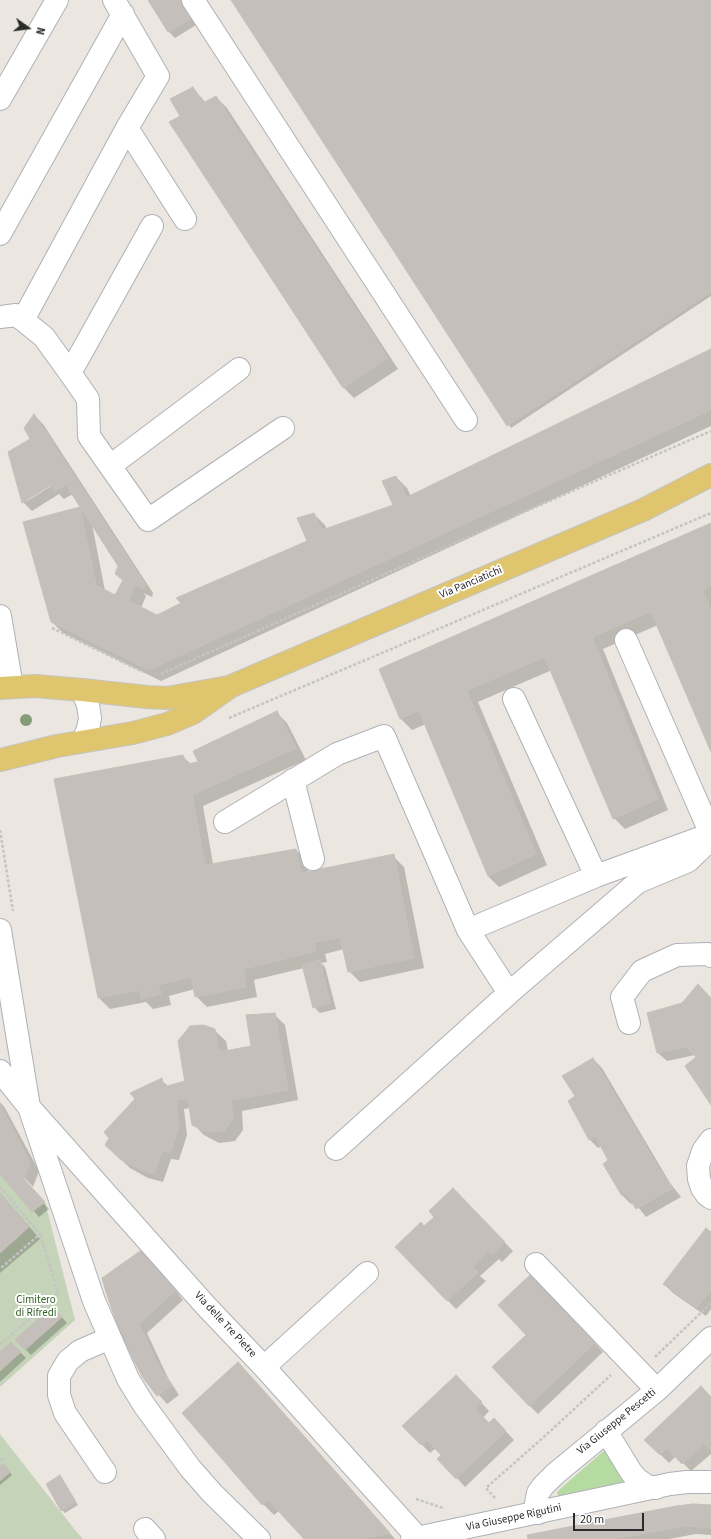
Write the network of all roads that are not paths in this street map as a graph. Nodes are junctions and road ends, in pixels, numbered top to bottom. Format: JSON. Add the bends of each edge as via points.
{"nodes":[{"id":1,"x":57,"y":0,"type":"edge"},
{"id":2,"x":193,"y":0,"type":"edge"},
{"id":3,"x":119,"y":7,"type":"edge"},
{"id":4,"x":0,"y":99,"type":"edge"},
{"id":5,"x":127,"y":128,"type":"junction"},
{"id":6,"x":185,"y":219,"type":"dead end"},
{"id":7,"x":152,"y":226,"type":"dead end"},
{"id":8,"x":0,"y":234,"type":"edge"},
{"id":9,"x":0,"y":317,"type":"edge"},
{"id":10,"x":23,"y":320,"type":"junction"},
{"id":11,"x":239,"y":369,"type":"dead end"},
{"id":12,"x":70,"y":373,"type":"junction"},
{"id":13,"x":466,"y":420,"type":"dead end"},
{"id":14,"x":283,"y":428,"type":"dead end"},
{"id":15,"x":110,"y":466,"type":"junction"},
{"id":16,"x":711,"y":475,"type":"edge"},
{"id":17,"x":0,"y":616,"type":"edge"},
{"id":18,"x":626,"y":640,"type":"dead end"},
{"id":19,"x":6,"y":687,"type":"edge"},
{"id":20,"x":229,"y":687,"type":"junction"},
{"id":21,"x":82,"y":690,"type":"junction"},
{"id":22,"x":514,"y":699,"type":"dead end"},
{"id":23,"x":83,"y":740,"type":"junction"},
{"id":24,"x":0,"y":760,"type":"edge"},
{"id":25,"x":293,"y":780,"type":"junction"},
{"id":26,"x":225,"y":822,"type":"dead end"},
{"id":27,"x":711,"y":834,"type":"edge"},
{"id":28,"x":711,"y":839,"type":"edge"},
{"id":29,"x":313,"y":859,"type":"dead end"},
{"id":30,"x":596,"y":876,"type":"junction"},
{"id":31,"x":7,"y":922,"type":"edge"},
{"id":32,"x":468,"y":930,"type":"junction"},
{"id":33,"x":710,"y":953,"type":"edge"},
{"id":34,"x":509,"y":992,"type":"junction"},
{"id":35,"x":629,"y":1023,"type":"dead end"},
{"id":36,"x":0,"y":1071,"type":"edge"},
{"id":37,"x":29,"y":1106,"type":"junction"},
{"id":38,"x":711,"y":1140,"type":"edge"},
{"id":39,"x":336,"y":1149,"type":"dead end"},
{"id":40,"x":711,"y":1198,"type":"edge"},
{"id":41,"x":536,"y":1264,"type":"dead end"},
{"id":42,"x":367,"y":1274,"type":"dead end"},
{"id":43,"x":110,"y":1338,"type":"junction"},
{"id":44,"x":711,"y":1338,"type":"edge"},
{"id":45,"x":264,"y":1367,"type":"junction"},
{"id":46,"x":657,"y":1390,"type":"junction"},
{"id":47,"x":606,"y":1431,"type":"junction"},
{"id":48,"x":105,"y":1472,"type":"dead end"},
{"id":49,"x":711,"y":1482,"type":"edge"},
{"id":50,"x":656,"y":1488,"type":"junction"},
{"id":51,"x":538,"y":1513,"type":"junction"},
{"id":52,"x":415,"y":1538,"type":"edge"},
{"id":53,"x":259,"y":1539,"type":"edge"}],
"edges":[{"from":1,"to":4,"type":"street"},
{"from":2,"to":13,"type":"street"},
{"from":3,"to":5,"type":"street","via":[[158,76]]},
{"from":3,"to":8,"type":"street"},
{"from":5,"to":6,"type":"street"},
{"from":5,"to":10,"type":"street"},
{"from":7,"to":12,"type":"street"},
{"from":9,"to":10,"type":"street","via":[[16,315]]},
{"from":10,"to":12,"type":"street","via":[[44,337]]},
{"from":11,"to":15,"type":"street"},
{"from":12,"to":15,"type":"street","via":[[88,399],[89,436]]},
{"from":14,"to":15,"type":"street","via":[[148,520]]},
{"from":16,"to":20,"type":"main road","name":"Via Panciatichi","via":[[643,510]]},
{"from":17,"to":19,"type":"street"},
{"from":18,"to":27,"type":"street"},
{"from":19,"to":21,"type":"main road","via":[[35,686]]},
{"from":20,"to":21,"type":"main road","via":[[167,698]]},
{"from":20,"to":23,"type":"main road","via":[[199,710],[179,720],[133,732]]},
{"from":21,"to":23,"type":"street","via":[[90,718]]},
{"from":22,"to":30,"type":"street"},
{"from":23,"to":24,"type":"main road"},
{"from":25,"to":26,"type":"street"},
{"from":25,"to":29,"type":"street"},
{"from":25,"to":32,"type":"street","via":[[337,754],[384,736]]},
{"from":27,"to":30,"type":"street"},
{"from":28,"to":34,"type":"street","via":[[688,861],[638,882]]},
{"from":30,"to":32,"type":"street"},
{"from":31,"to":37,"type":"street"},
{"from":32,"to":34,"type":"street"},
{"from":33,"to":35,"type":"street","via":[[677,955],[642,971],[622,997]]},
{"from":34,"to":39,"type":"street"},
{"from":36,"to":37,"type":"street","name":"Via delle Tre Pietre"},
{"from":37,"to":43,"type":"street","via":[[94,1301]]},
{"from":37,"to":45,"type":"street","name":"Via delle Tre Pietre","via":[[205,1306]]},
{"from":38,"to":40,"type":"street","via":[[702,1151],[698,1166],[702,1188]]},
{"from":41,"to":46,"type":"street"},
{"from":42,"to":45,"type":"street"},
{"from":43,"to":48,"type":"street","via":[[80,1351],[68,1361],[59,1376],[59,1395],[65,1413]]},
{"from":43,"to":53,"type":"street","via":[[128,1379],[164,1433],[203,1483]]},
{"from":44,"to":46,"type":"street","name":"Via Giuseppe Pescetti"},
{"from":45,"to":52,"type":"street","name":"Via delle Tre Pietre"},
{"from":46,"to":47,"type":"street","name":"Via Giuseppe Pescetti"},
{"from":47,"to":50,"type":"street","via":[[637,1479],[647,1486]]},
{"from":47,"to":51,"type":"street","name":"Via Giuseppe Pescetti","via":[[568,1461],[543,1486],[537,1497]]},
{"from":49,"to":50,"type":"street","name":"Via Giuseppe Rigutini","via":[[687,1482]]},
{"from":50,"to":51,"type":"street","name":"Via Giuseppe Rigutini"},
{"from":51,"to":52,"type":"street","name":"Via Giuseppe Rigutini"}]}
